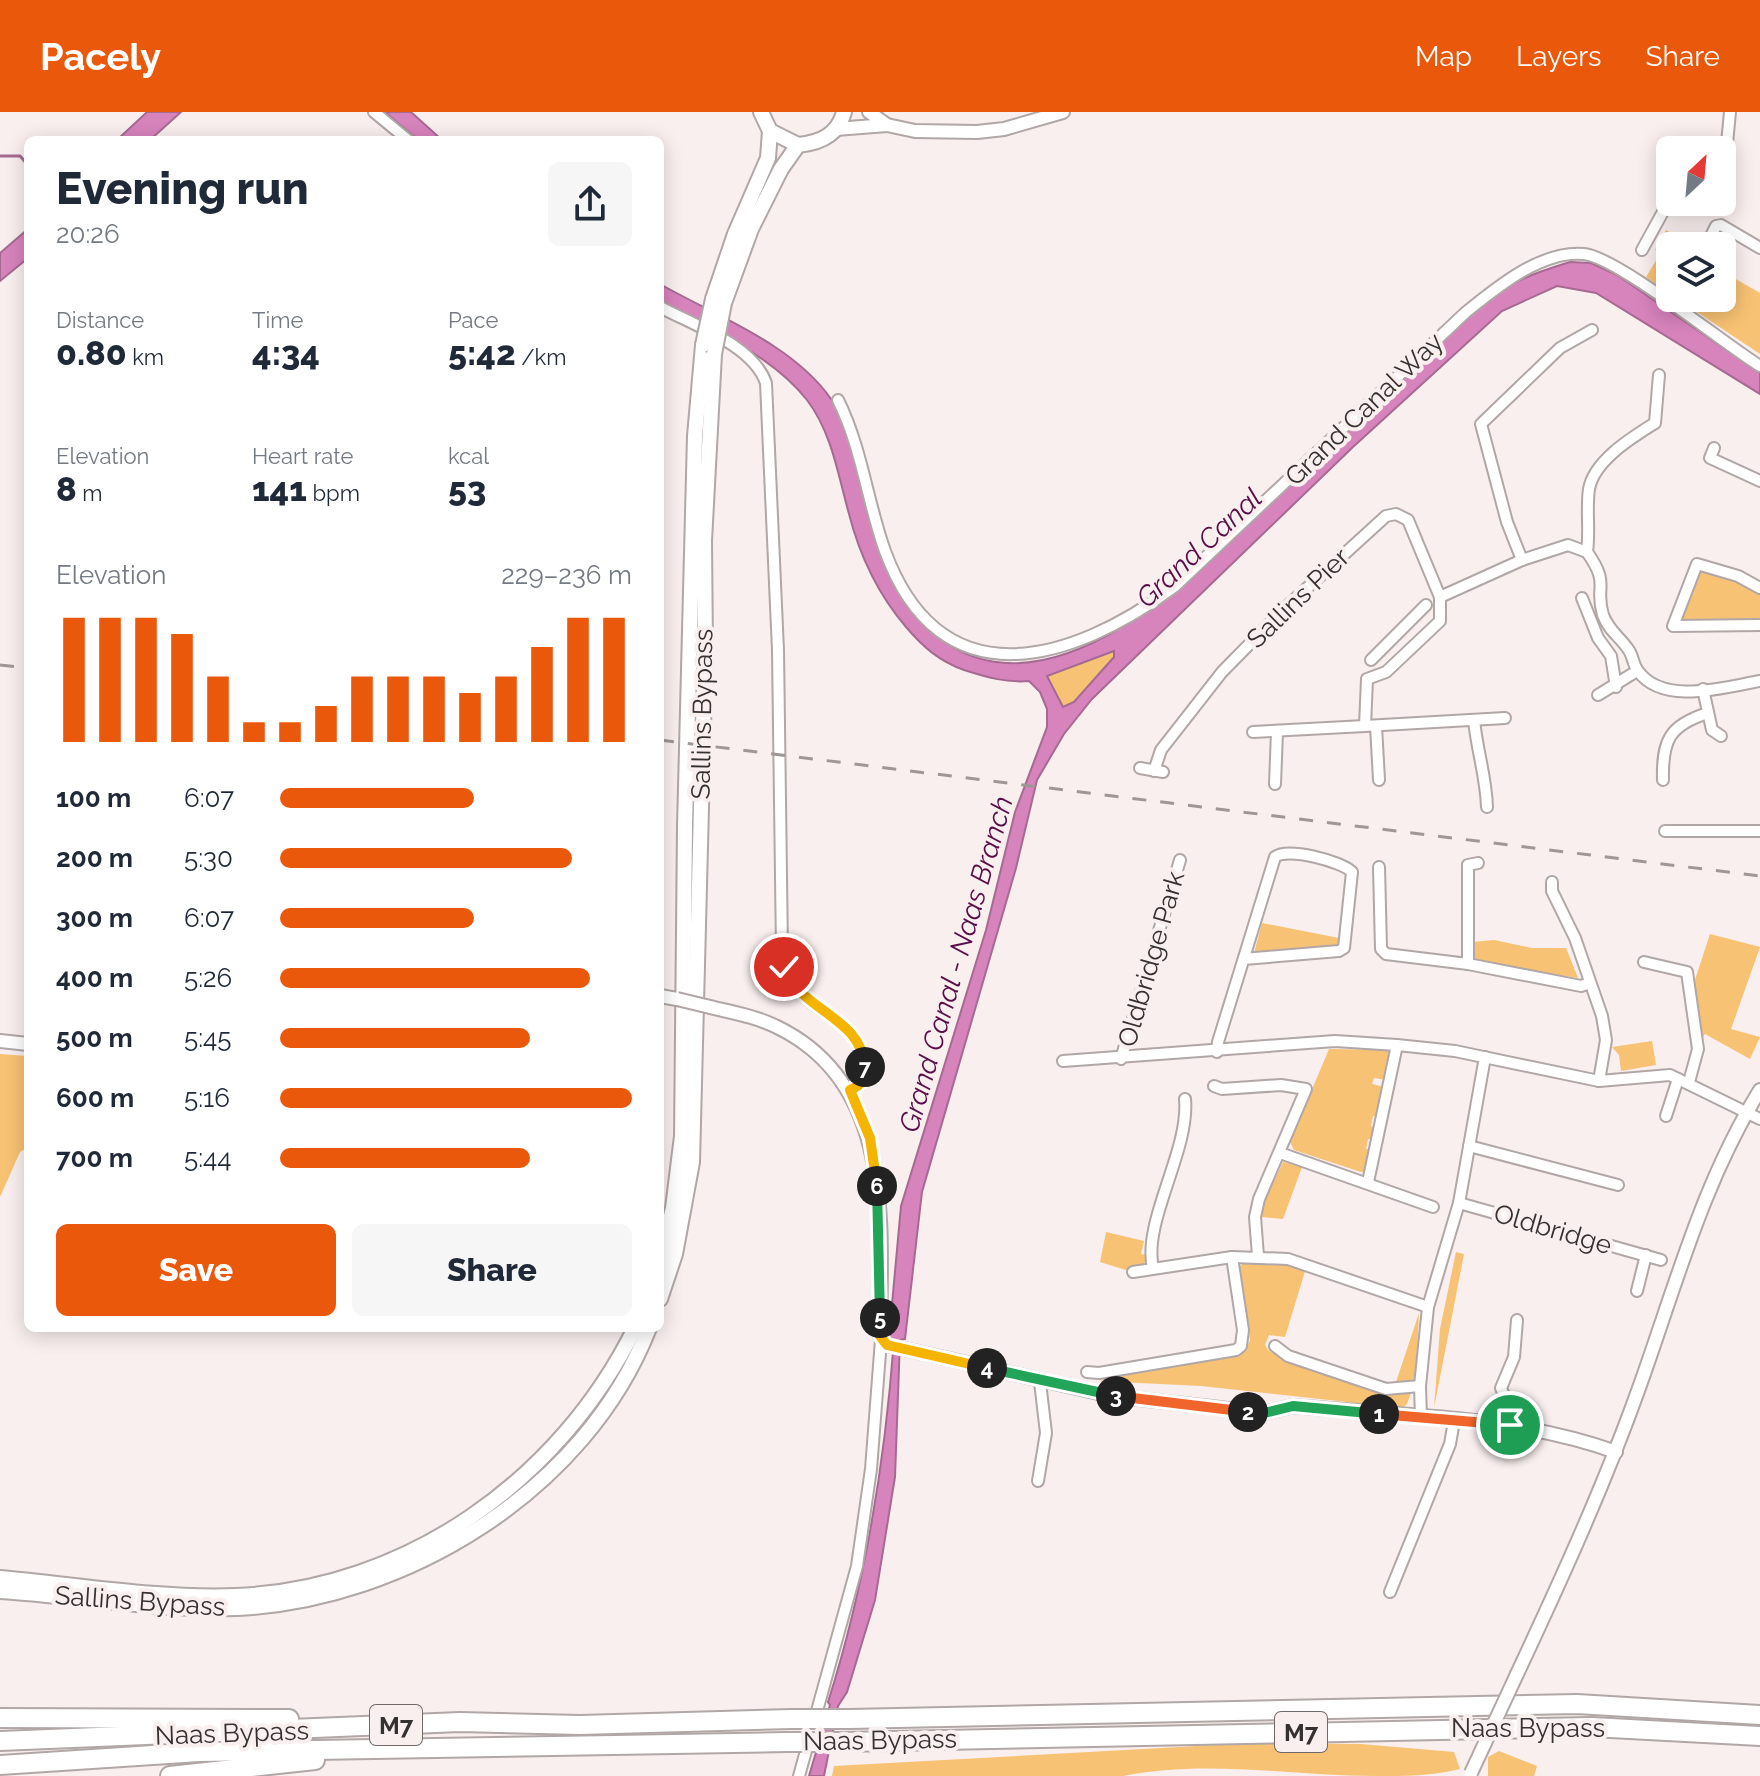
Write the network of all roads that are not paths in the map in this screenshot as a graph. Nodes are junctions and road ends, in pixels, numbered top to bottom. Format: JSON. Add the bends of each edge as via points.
{"nodes":[{"id":1,"x":374,"y":112,"type":"edge"},
{"id":2,"x":761,"y":112,"type":"edge"},
{"id":3,"x":844,"y":112,"type":"edge"},
{"id":4,"x":869,"y":112,"type":"edge"},
{"id":5,"x":1063,"y":112,"type":"edge"},
{"id":6,"x":1730,"y":112,"type":"edge"},
{"id":7,"x":887,"y":125,"type":"junction"},
{"id":8,"x":836,"y":129,"type":"junction"},
{"id":9,"x":770,"y":131,"type":"junction"},
{"id":10,"x":403,"y":136,"type":"edge"},
{"id":11,"x":1728,"y":136,"type":"edge"},
{"id":12,"x":798,"y":145,"type":"junction"},
{"id":13,"x":1661,"y":216,"type":"edge"},
{"id":14,"x":1713,"y":232,"type":"edge"},
{"id":15,"x":1733,"y":232,"type":"edge"},
{"id":16,"x":1736,"y":234,"type":"edge"},
{"id":17,"x":1760,"y":248,"type":"edge"},
{"id":18,"x":1642,"y":250,"type":"dead end"},
{"id":19,"x":719,"y":301,"type":"junction"},
{"id":20,"x":664,"y":309,"type":"edge"},
{"id":21,"x":1592,"y":330,"type":"dead end"},
{"id":22,"x":709,"y":349,"type":"junction"},
{"id":23,"x":1760,"y":366,"type":"edge"},
{"id":24,"x":1659,"y":375,"type":"dead end"},
{"id":25,"x":838,"y":400,"type":"dead end"},
{"id":26,"x":1714,"y":448,"type":"dead end"},
{"id":27,"x":1760,"y":481,"type":"edge"},
{"id":28,"x":1587,"y":552,"type":"junction"},
{"id":29,"x":1522,"y":560,"type":"junction"},
{"id":30,"x":1760,"y":588,"type":"edge"},
{"id":31,"x":1440,"y":597,"type":"junction"},
{"id":32,"x":1582,"y":598,"type":"dead end"},
{"id":33,"x":1426,"y":605,"type":"dead end"},
{"id":34,"x":1760,"y":625,"type":"edge"},
{"id":35,"x":1390,"y":641,"type":"junction"},
{"id":36,"x":1404,"y":655,"type":"junction"},
{"id":37,"x":1371,"y":660,"type":"dead end"},
{"id":38,"x":1637,"y":671,"type":"junction"},
{"id":39,"x":1760,"y":681,"type":"edge"},
{"id":40,"x":1616,"y":687,"type":"junction"},
{"id":41,"x":1703,"y":689,"type":"junction"},
{"id":42,"x":1598,"y":695,"type":"dead end"},
{"id":43,"x":1708,"y":713,"type":"junction"},
{"id":44,"x":1505,"y":718,"type":"dead end"},
{"id":45,"x":1474,"y":720,"type":"junction"},
{"id":46,"x":1371,"y":726,"type":"junction"},
{"id":47,"x":1253,"y":732,"type":"dead end"},
{"id":48,"x":1277,"y":732,"type":"junction"},
{"id":49,"x":1721,"y":736,"type":"dead end"},
{"id":50,"x":1140,"y":768,"type":"dead end"},
{"id":51,"x":1379,"y":780,"type":"dead end"},
{"id":52,"x":1663,"y":780,"type":"dead end"},
{"id":53,"x":1275,"y":784,"type":"dead end"},
{"id":54,"x":1487,"y":807,"type":"dead end"},
{"id":55,"x":1665,"y":831,"type":"dead end"},
{"id":56,"x":1760,"y":831,"type":"edge"},
{"id":57,"x":1180,"y":860,"type":"dead end"},
{"id":58,"x":1478,"y":863,"type":"dead end"},
{"id":59,"x":1379,"y":867,"type":"dead end"},
{"id":60,"x":1552,"y":882,"type":"dead end"},
{"id":61,"x":1244,"y":959,"type":"junction"},
{"id":62,"x":1644,"y":962,"type":"dead end"},
{"id":63,"x":1468,"y":964,"type":"junction"},
{"id":64,"x":1590,"y":983,"type":"junction"},
{"id":65,"x":664,"y":997,"type":"edge"},
{"id":66,"x":0,"y":1041,"type":"edge"},
{"id":67,"x":24,"y":1044,"type":"edge"},
{"id":68,"x":1397,"y":1045,"type":"junction"},
{"id":69,"x":1217,"y":1052,"type":"junction"},
{"id":70,"x":1485,"y":1057,"type":"junction"},
{"id":71,"x":1121,"y":1059,"type":"junction"},
{"id":72,"x":1063,"y":1061,"type":"dead end"},
{"id":73,"x":1310,"y":1077,"type":"dead end"},
{"id":74,"x":1599,"y":1081,"type":"junction"},
{"id":75,"x":1684,"y":1081,"type":"junction"},
{"id":76,"x":1375,"y":1083,"type":"dead end"},
{"id":77,"x":1214,"y":1086,"type":"dead end"},
{"id":78,"x":1389,"y":1086,"type":"junction"},
{"id":79,"x":1306,"y":1089,"type":"junction"},
{"id":80,"x":850,"y":1090,"type":"junction"},
{"id":81,"x":1760,"y":1090,"type":"edge"},
{"id":82,"x":1185,"y":1099,"type":"dead end"},
{"id":83,"x":1746,"y":1112,"type":"junction"},
{"id":84,"x":1666,"y":1116,"type":"dead end"},
{"id":85,"x":1760,"y":1119,"type":"edge"},
{"id":86,"x":1469,"y":1146,"type":"junction"},
{"id":87,"x":1280,"y":1153,"type":"junction"},
{"id":88,"x":1368,"y":1182,"type":"junction"},
{"id":89,"x":1618,"y":1185,"type":"dead end"},
{"id":90,"x":1459,"y":1203,"type":"junction"},
{"id":91,"x":1433,"y":1207,"type":"dead end"},
{"id":92,"x":664,"y":1245,"type":"edge"},
{"id":93,"x":1646,"y":1255,"type":"junction"},
{"id":94,"x":1258,"y":1256,"type":"junction"},
{"id":95,"x":1232,"y":1257,"type":"junction"},
{"id":96,"x":1661,"y":1260,"type":"dead end"},
{"id":97,"x":1153,"y":1268,"type":"junction"},
{"id":98,"x":1133,"y":1272,"type":"dead end"},
{"id":99,"x":664,"y":1287,"type":"edge"},
{"id":100,"x":1637,"y":1291,"type":"dead end"},
{"id":101,"x":1428,"y":1307,"type":"junction"},
{"id":102,"x":1517,"y":1320,"type":"dead end"},
{"id":103,"x":633,"y":1332,"type":"edge"},
{"id":104,"x":647,"y":1332,"type":"edge"},
{"id":105,"x":884,"y":1343,"type":"junction"},
{"id":106,"x":1275,"y":1346,"type":"dead end"},
{"id":107,"x":1087,"y":1372,"type":"dead end"},
{"id":108,"x":1040,"y":1382,"type":"junction"},
{"id":109,"x":1420,"y":1386,"type":"junction"},
{"id":110,"x":1421,"y":1418,"type":"junction"},
{"id":111,"x":1454,"y":1421,"type":"junction"},
{"id":112,"x":1510,"y":1425,"type":"junction"},
{"id":113,"x":1616,"y":1452,"type":"junction"},
{"id":114,"x":1038,"y":1481,"type":"dead end"},
{"id":115,"x":0,"y":1578,"type":"edge"},
{"id":116,"x":0,"y":1591,"type":"edge"},
{"id":117,"x":1390,"y":1592,"type":"dead end"},
{"id":118,"x":1760,"y":1715,"type":"edge"},
{"id":119,"x":0,"y":1718,"type":"edge"},
{"id":120,"x":579,"y":1734,"type":"junction"},
{"id":121,"x":1760,"y":1736,"type":"edge"},
{"id":122,"x":0,"y":1741,"type":"edge"},
{"id":123,"x":0,"y":1765,"type":"edge"},
{"id":124,"x":1470,"y":1775,"type":"edge"},
{"id":125,"x":170,"y":1776,"type":"edge"},
{"id":126,"x":799,"y":1776,"type":"edge"}],
"edges":[{"from":1,"to":10,"type":"street"},
{"from":2,"to":9,"type":"main road"},
{"from":3,"to":8,"type":"main road"},
{"from":4,"to":7,"type":"street"},
{"from":5,"to":7,"type":"street","via":[[977,132]]},
{"from":6,"to":11,"type":"street"},
{"from":7,"to":8,"type":"street"},
{"from":8,"to":12,"type":"main road","via":[[816,143]]},
{"from":9,"to":12,"type":"main road"},
{"from":9,"to":19,"type":"main road","name":"Sallins Bypass","via":[[768,158],[735,234]]},
{"from":12,"to":19,"type":"main road","name":"Sallins Bypass","via":[[781,169]]},
{"from":13,"to":18,"type":"street"},
{"from":14,"to":15,"type":"street","via":[[1721,225]]},
{"from":16,"to":17,"type":"street"},
{"from":19,"to":22,"type":"main road","name":"Sallins Bypass","bridge":true},
{"from":20,"to":80,"type":"street","via":[[740,351],[761,370],[766,383],[778,650],[782,951],[790,983],[849,1027],[858,1042],[866,1077]]},
{"from":21,"to":29,"type":"street","via":[[1560,348],[1481,424]]},
{"from":22,"to":92,"type":"main road","name":"Sallins Bypass","via":[[695,436],[682,1136]]},
{"from":22,"to":99,"type":"main road","name":"Sallins Bypass","via":[[692,1162]]},
{"from":23,"to":25,"type":"street","name":"Grand Canal Way","via":[[1607,261],[1584,254],[1548,260],[1492,291],[1465,313],[1165,594],[1126,620],[1073,643],[994,656],[952,640],[909,597],[885,551],[855,438]]},
{"from":24,"to":28,"type":"street","via":[[1655,423],[1628,440],[1589,486]]},
{"from":26,"to":27,"type":"street","via":[[1710,458]]},
{"from":28,"to":29,"type":"street","via":[[1568,545]]},
{"from":28,"to":38,"type":"street","via":[[1603,581],[1602,612]]},
{"from":29,"to":31,"type":"street"},
{"from":30,"to":34,"type":"street","via":[[1697,564],[1673,626]]},
{"from":31,"to":36,"type":"street","via":[[1441,619]]},
{"from":31,"to":50,"type":"street","name":"Sallins Pier","via":[[1408,520],[1386,516],[1222,672],[1161,750],[1158,771]]},
{"from":32,"to":40,"type":"street","via":[[1611,656]]},
{"from":33,"to":35,"type":"street"},
{"from":35,"to":36,"type":"street"},
{"from":35,"to":37,"type":"street"},
{"from":36,"to":46,"type":"street","via":[[1386,672],[1367,679]]},
{"from":38,"to":40,"type":"street"},
{"from":38,"to":41,"type":"street","via":[[1670,691]]},
{"from":39,"to":41,"type":"street"},
{"from":40,"to":42,"type":"street"},
{"from":41,"to":43,"type":"street"},
{"from":43,"to":49,"type":"street","via":[[1712,730]]},
{"from":43,"to":52,"type":"street","via":[[1690,718],[1671,734],[1662,755]]},
{"from":44,"to":45,"type":"street"},
{"from":45,"to":46,"type":"street"},
{"from":45,"to":54,"type":"street"},
{"from":46,"to":48,"type":"street"},
{"from":46,"to":51,"type":"street"},
{"from":47,"to":48,"type":"street"},
{"from":48,"to":53,"type":"street"},
{"from":55,"to":56,"type":"street"},
{"from":57,"to":71,"type":"street","name":"Oldbridge Park"},
{"from":58,"to":63,"type":"street","via":[[1468,865]]},
{"from":59,"to":63,"type":"street","via":[[1383,953]]},
{"from":60,"to":64,"type":"street"},
{"from":61,"to":61,"type":"street","via":[[1344,948],[1352,872],[1344,864],[1278,853]]},
{"from":61,"to":69,"type":"street"},
{"from":62,"to":75,"type":"street","via":[[1687,972],[1698,1049]]},
{"from":63,"to":64,"type":"street","via":[[1581,986]]},
{"from":64,"to":74,"type":"street","via":[[1606,1040]]},
{"from":65,"to":80,"type":"street","bridge":true,"via":[[758,1019],[799,1039]]},
{"from":66,"to":67,"type":"street"},
{"from":68,"to":69,"type":"street","name":"Oldbridge Park","via":[[1335,1041]]},
{"from":68,"to":70,"type":"street","name":"Oldbridge Park"},
{"from":68,"to":78,"type":"street"},
{"from":69,"to":71,"type":"street","name":"Oldbridge Park"},
{"from":70,"to":74,"type":"street","name":"Oldbridge Park"},
{"from":70,"to":86,"type":"street","name":"Oldbridge"},
{"from":71,"to":72,"type":"street","name":"Oldbridge Park"},
{"from":73,"to":79,"type":"street"},
{"from":74,"to":75,"type":"street","name":"Oldbridge Park","via":[[1670,1075]]},
{"from":75,"to":83,"type":"street"},
{"from":75,"to":84,"type":"street"},
{"from":76,"to":78,"type":"street"},
{"from":77,"to":79,"type":"street"},
{"from":78,"to":88,"type":"street"},
{"from":79,"to":87,"type":"street"},
{"from":80,"to":105,"type":"street","via":[[870,1138],[880,1199]]},
{"from":81,"to":83,"type":"street"},
{"from":82,"to":97,"type":"street","via":[[1155,1233]]},
{"from":83,"to":85,"type":"street"},
{"from":83,"to":113,"type":"street","via":[[1699,1207]]},
{"from":86,"to":89,"type":"street"},
{"from":86,"to":90,"type":"street","name":"Oldbridge"},
{"from":87,"to":88,"type":"street"},
{"from":87,"to":94,"type":"street","via":[[1255,1217]]},
{"from":88,"to":91,"type":"street"},
{"from":90,"to":93,"type":"street","name":"Oldbridge"},
{"from":90,"to":101,"type":"street","name":"Oldbridge"},
{"from":93,"to":96,"type":"street","name":"Oldbridge"},
{"from":93,"to":100,"type":"street","name":"Oldbridge"},
{"from":94,"to":95,"type":"street"},
{"from":94,"to":101,"type":"street","via":[[1288,1259]]},
{"from":95,"to":97,"type":"street"},
{"from":95,"to":107,"type":"street","via":[[1243,1330],[1236,1350]]},
{"from":97,"to":98,"type":"street"},
{"from":101,"to":109,"type":"street","name":"Oldbridge"},
{"from":102,"to":112,"type":"street","via":[[1514,1357],[1501,1388]]},
{"from":103,"to":115,"type":"main road","name":"Sallins Bypass","via":[[587,1409],[536,1465],[494,1502],[387,1562],[296,1590],[239,1596],[189,1597]]},
{"from":104,"to":116,"type":"main road","name":"Sallins Bypass","via":[[612,1398],[552,1468],[447,1547],[388,1575],[342,1591],[240,1608]]},
{"from":105,"to":108,"type":"street"},
{"from":105,"to":126,"type":"street","via":[[857,1566]]},
{"from":106,"to":109,"type":"street","via":[[1288,1356],[1386,1389]]},
{"from":108,"to":110,"type":"street","via":[[1264,1413],[1293,1406]]},
{"from":108,"to":114,"type":"street","via":[[1046,1433]]},
{"from":109,"to":110,"type":"street","name":"Oldbridge"},
{"from":110,"to":111,"type":"street"},
{"from":111,"to":112,"type":"street"},
{"from":111,"to":117,"type":"street","via":[[1450,1444]]},
{"from":112,"to":113,"type":"street","via":[[1556,1432]]},
{"from":113,"to":124,"type":"street","bridge":true},
{"from":118,"to":120,"type":"highway","name":"Naas Bypass","number":"M7","bridge":true,"via":[[1577,1704],[792,1719]]},
{"from":119,"to":120,"type":"highway","number":"M7","via":[[349,1719]]},
{"from":120,"to":121,"type":"highway","name":"Naas Bypass","number":"M7","bridge":true,"via":[[842,1742],[1577,1727]]},
{"from":120,"to":122,"type":"highway","name":"Naas Bypass","number":"M7","via":[[460,1722]]},
{"from":120,"to":123,"type":"highway","name":"Naas Bypass","number":"M7"},
{"from":120,"to":125,"type":"highway","number":"M7"}]}
